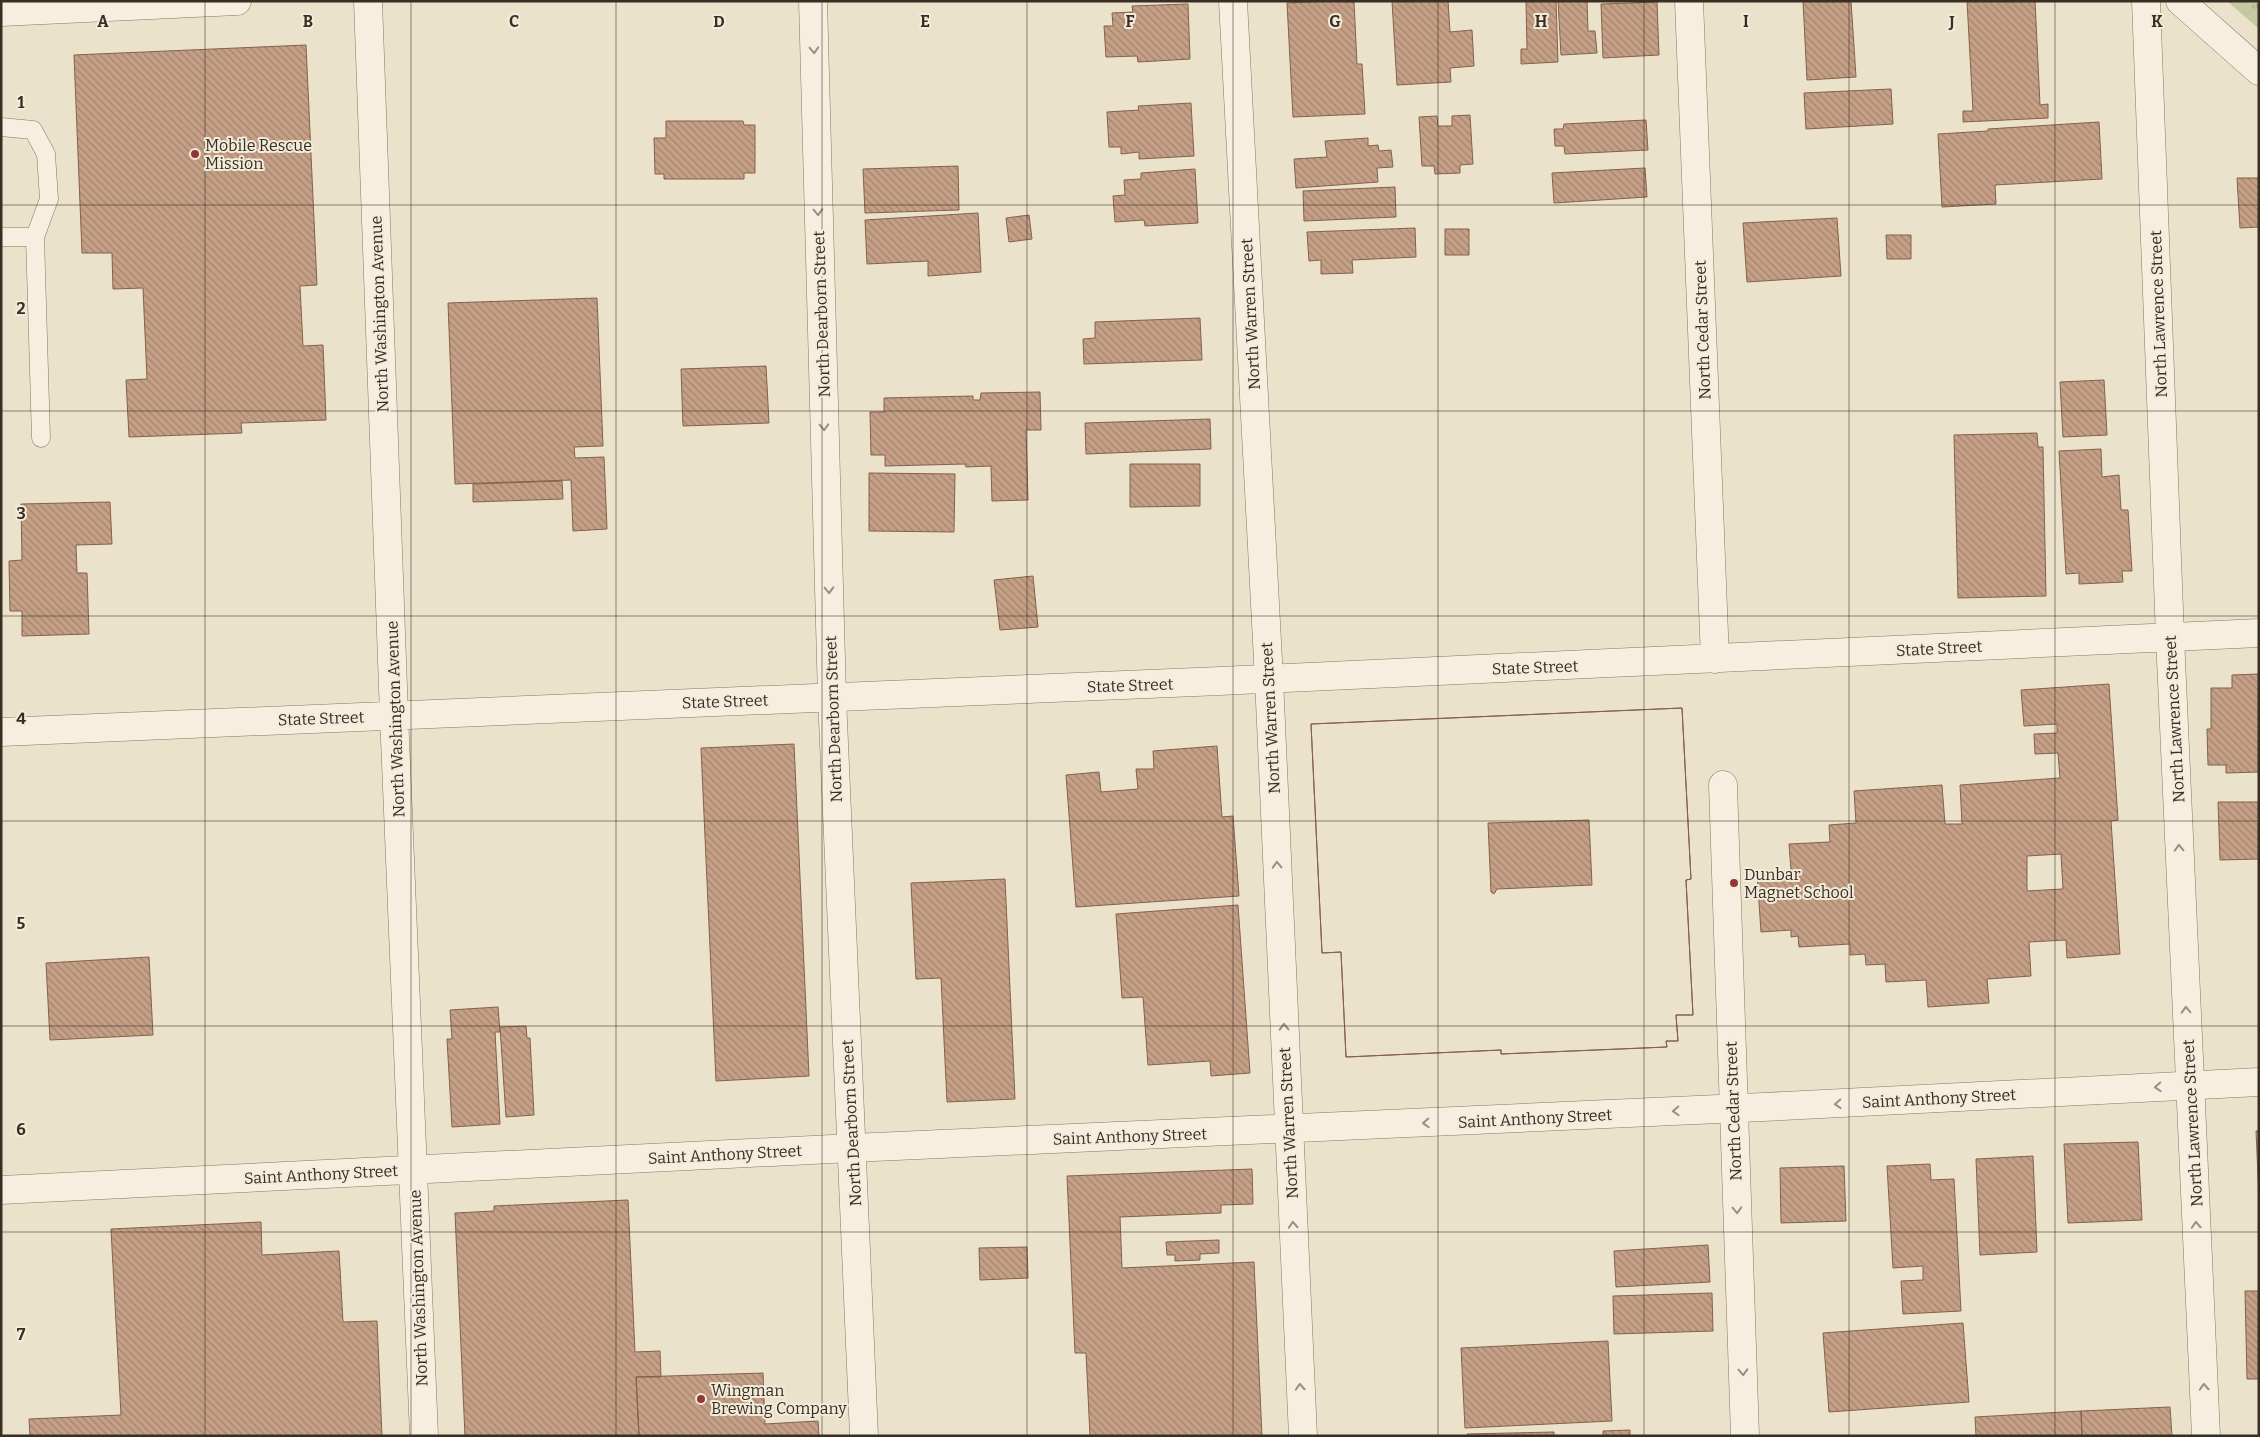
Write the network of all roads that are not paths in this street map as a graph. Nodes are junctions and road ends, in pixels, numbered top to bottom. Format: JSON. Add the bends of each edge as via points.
{"nodes":[{"id":1,"x":237,"y":1,"type":"edge"},
{"id":2,"x":368,"y":1,"type":"edge"},
{"id":3,"x":813,"y":1,"type":"edge"},
{"id":4,"x":1233,"y":1,"type":"edge"},
{"id":5,"x":1689,"y":1,"type":"edge"},
{"id":6,"x":2146,"y":1,"type":"edge"},
{"id":7,"x":2180,"y":1,"type":"edge"},
{"id":8,"x":41,"y":6,"type":"edge"},
{"id":9,"x":1,"y":12,"type":"edge"},
{"id":10,"x":2259,"y":71,"type":"edge"},
{"id":11,"x":1,"y":127,"type":"edge"},
{"id":12,"x":35,"y":237,"type":"junction"},
{"id":13,"x":1,"y":238,"type":"edge"},
{"id":14,"x":41,"y":438,"type":"dead end"},
{"id":15,"x":2259,"y":633,"type":"edge"},
{"id":16,"x":2170,"y":637,"type":"junction"},
{"id":17,"x":1715,"y":659,"type":"junction"},
{"id":18,"x":1269,"y":679,"type":"junction"},
{"id":19,"x":832,"y":697,"type":"junction"},
{"id":20,"x":394,"y":715,"type":"junction"},
{"id":21,"x":1,"y":732,"type":"edge"},
{"id":22,"x":1723,"y":785,"type":"dead end"},
{"id":23,"x":2259,"y":1082,"type":"edge"},
{"id":24,"x":2190,"y":1085,"type":"junction"},
{"id":25,"x":1733,"y":1109,"type":"junction"},
{"id":26,"x":1288,"y":1129,"type":"junction"},
{"id":27,"x":852,"y":1148,"type":"junction"},
{"id":28,"x":413,"y":1169,"type":"junction"},
{"id":29,"x":1,"y":1190,"type":"edge"},
{"id":30,"x":424,"y":1436,"type":"edge"},
{"id":31,"x":864,"y":1436,"type":"edge"},
{"id":32,"x":1303,"y":1436,"type":"edge"},
{"id":33,"x":1745,"y":1436,"type":"edge"},
{"id":34,"x":2206,"y":1436,"type":"edge"}],
"edges":[{"from":1,"to":8,"type":"street"},
{"from":2,"to":20,"type":"street","name":"North Washington Avenue"},
{"from":3,"to":19,"type":"street","name":"North Dearborn Street","one_way":true},
{"from":4,"to":18,"type":"street","name":"North Warren Street"},
{"from":5,"to":17,"type":"street","name":"North Cedar Street"},
{"from":6,"to":16,"type":"street","name":"North Lawrence Street"},
{"from":7,"to":10,"type":"street"},
{"from":8,"to":9,"type":"street"},
{"from":11,"to":12,"type":"lane","via":[[33,130],[46,154],[49,199]]},
{"from":12,"to":13,"type":"lane"},
{"from":12,"to":14,"type":"lane"},
{"from":15,"to":16,"type":"street","name":"State Street"},
{"from":16,"to":17,"type":"street","name":"State Street"},
{"from":24,"to":16,"type":"street","name":"North Lawrence Street","one_way":true},
{"from":17,"to":18,"type":"street","name":"State Street"},
{"from":18,"to":19,"type":"street","name":"State Street"},
{"from":26,"to":18,"type":"street","name":"North Warren Street","one_way":true},
{"from":19,"to":20,"type":"street","name":"State Street"},
{"from":19,"to":27,"type":"street","name":"North Dearborn Street"},
{"from":20,"to":21,"type":"street","name":"State Street"},
{"from":20,"to":28,"type":"street","name":"North Washington Avenue"},
{"from":22,"to":25,"type":"street","name":"North Cedar Street"},
{"from":23,"to":24,"type":"street","name":"Saint Anthony Street"},
{"from":24,"to":25,"type":"street","name":"Saint Anthony Street","one_way":true},
{"from":34,"to":24,"type":"street","name":"North Lawrence Street","one_way":true},
{"from":25,"to":26,"type":"street","name":"Saint Anthony Street","one_way":true},
{"from":25,"to":33,"type":"street","name":"North Cedar Street","one_way":true},
{"from":26,"to":27,"type":"street","name":"Saint Anthony Street"},
{"from":32,"to":26,"type":"street","name":"North Warren Street","one_way":true},
{"from":27,"to":28,"type":"street","name":"Saint Anthony Street"},
{"from":27,"to":31,"type":"street","name":"North Dearborn Street"},
{"from":28,"to":29,"type":"street","name":"Saint Anthony Street"},
{"from":28,"to":30,"type":"street","name":"North Washington Avenue"}]}
